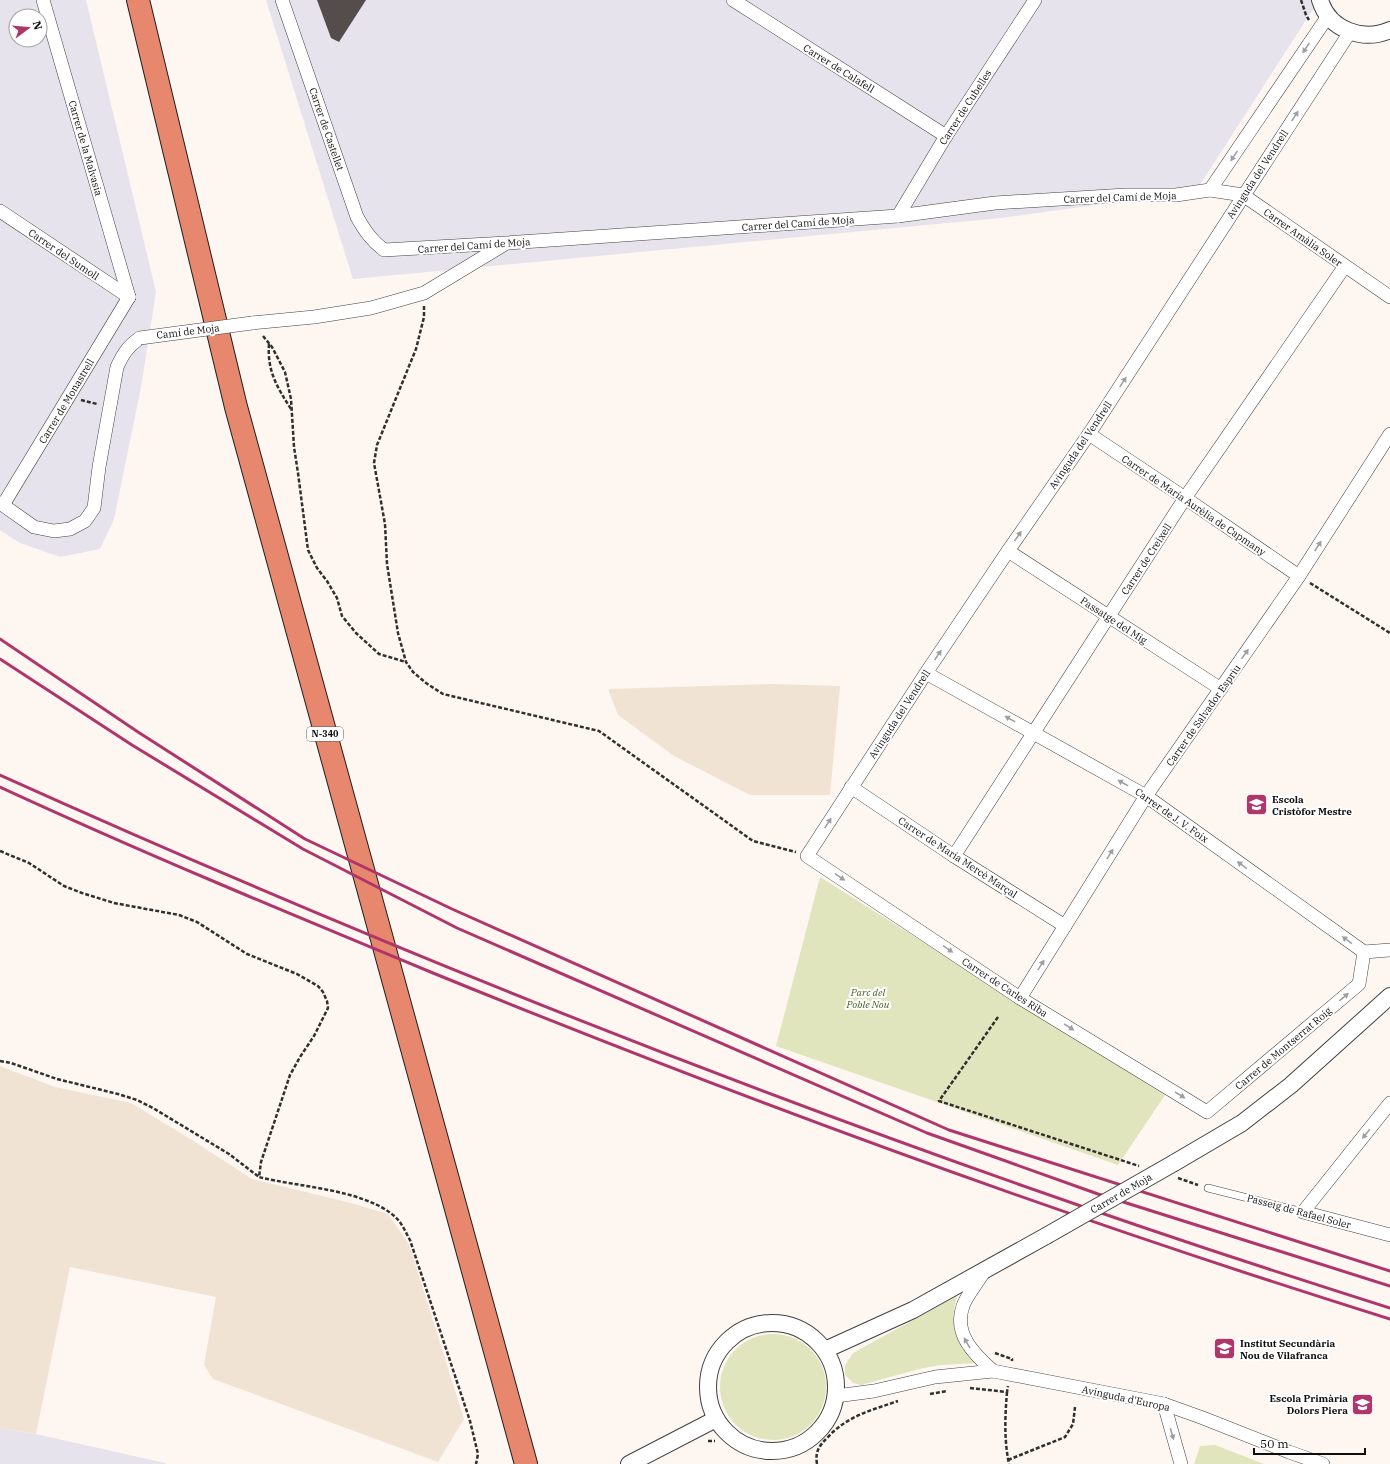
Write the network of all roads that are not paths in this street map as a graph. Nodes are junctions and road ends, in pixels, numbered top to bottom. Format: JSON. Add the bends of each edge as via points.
{"nodes":[{"id":1,"x":44,"y":0,"type":"edge"},
{"id":2,"x":138,"y":0,"type":"edge"},
{"id":3,"x":282,"y":0,"type":"edge"},
{"id":4,"x":733,"y":0,"type":"edge"},
{"id":5,"x":1036,"y":0,"type":"edge"},
{"id":6,"x":1320,"y":0,"type":"edge"},
{"id":7,"x":1328,"y":16,"type":"junction"},
{"id":8,"x":1350,"y":32,"type":"junction"},
{"id":9,"x":1387,"y":34,"type":"edge"},
{"id":10,"x":946,"y":136,"type":"junction"},
{"id":11,"x":1210,"y":190,"type":"junction"},
{"id":12,"x":1243,"y":195,"type":"junction"},
{"id":13,"x":0,"y":211,"type":"edge"},
{"id":14,"x":898,"y":216,"type":"junction"},
{"id":15,"x":506,"y":243,"type":"junction"},
{"id":16,"x":384,"y":250,"type":"joint"},
{"id":17,"x":1345,"y":266,"type":"junction"},
{"id":18,"x":129,"y":297,"type":"junction"},
{"id":19,"x":1390,"y":297,"type":"edge"},
{"id":20,"x":1089,"y":434,"type":"junction"},
{"id":21,"x":1390,"y":434,"type":"edge"},
{"id":22,"x":1186,"y":498,"type":"junction"},
{"id":23,"x":2,"y":504,"type":"edge"},
{"id":24,"x":1008,"y":551,"type":"junction"},
{"id":25,"x":1299,"y":576,"type":"junction"},
{"id":26,"x":1109,"y":617,"type":"junction"},
{"id":27,"x":926,"y":672,"type":"junction"},
{"id":28,"x":1221,"y":689,"type":"junction"},
{"id":29,"x":1034,"y":733,"type":"junction"},
{"id":30,"x":851,"y":787,"type":"junction"},
{"id":31,"x":1146,"y":796,"type":"junction"},
{"id":32,"x":807,"y":856,"type":"joint"},
{"id":33,"x":954,"y":856,"type":"junction"},
{"id":34,"x":1065,"y":926,"type":"junction"},
{"id":35,"x":1390,"y":950,"type":"edge"},
{"id":36,"x":1364,"y":952,"type":"junction"},
{"id":37,"x":1390,"y":996,"type":"edge"},
{"id":38,"x":1020,"y":998,"type":"junction"},
{"id":39,"x":1390,"y":1103,"type":"edge"},
{"id":40,"x":1207,"y":1112,"type":"joint"},
{"id":41,"x":1208,"y":1188,"type":"road end"},
{"id":42,"x":1303,"y":1212,"type":"junction"},
{"id":43,"x":1390,"y":1235,"type":"edge"},
{"id":44,"x":986,"y":1269,"type":"junction"},
{"id":45,"x":825,"y":1350,"type":"junction"},
{"id":46,"x":993,"y":1371,"type":"junction"},
{"id":47,"x":836,"y":1396,"type":"junction"},
{"id":48,"x":1164,"y":1404,"type":"junction"},
{"id":49,"x":716,"y":1419,"type":"junction"},
{"id":50,"x":786,"y":1457,"type":"edge"},
{"id":51,"x":1290,"y":1458,"type":"edge"},
{"id":52,"x":526,"y":1464,"type":"edge"},
{"id":53,"x":629,"y":1464,"type":"edge"},
{"id":54,"x":1181,"y":1464,"type":"edge"},
{"id":55,"x":1323,"y":1464,"type":"edge"}],
"edges":[{"from":1,"to":18,"type":"street","name":"Carrer de la Malvasia"},
{"from":2,"to":52,"type":"highway","number":"N-340","via":[[236,407]]},
{"from":3,"to":16,"type":"street","name":"Carrer de Castellet","via":[[357,217],[366,233]]},
{"from":4,"to":10,"type":"street","name":"Carrer de Calafell"},
{"from":5,"to":10,"type":"street","name":"Carrer de Cubelles"},
{"from":6,"to":7,"type":"street"},
{"from":7,"to":8,"type":"street","via":[[1338,26]]},
{"from":7,"to":11,"type":"street","one_way":true},
{"from":8,"to":9,"type":"street","via":[[1366,36]]},
{"from":12,"to":8,"type":"street","name":"Avinguda del Vendrell","one_way":true},
{"from":10,"to":14,"type":"street","name":"Carrer de Cubelles"},
{"from":11,"to":12,"type":"street","name":"Carrer Amàlia Soler"},
{"from":11,"to":14,"type":"street","name":"Carrer del Camí de Moja","via":[[1176,195],[1126,195],[995,203]]},
{"from":12,"to":17,"type":"street","name":"Carrer Amàlia Soler"},
{"from":20,"to":12,"type":"street","name":"Avinguda del Vendrell","one_way":true},
{"from":13,"to":18,"type":"street","name":"Carrer del Sumoll"},
{"from":14,"to":15,"type":"street","name":"Carrer del Camí de Moja"},
{"from":15,"to":16,"type":"street","name":"Carrer del Camí de Moja"},
{"from":15,"to":23,"type":"street","name":"Camí de Moja","bridge":true,"via":[[424,293],[371,308],[140,338],[130,344],[117,367],[94,508],[85,521],[70,529],[54,531],[34,526]]},
{"from":17,"to":19,"type":"street","name":"Carrer Amàlia Soler"},
{"from":17,"to":22,"type":"street","name":"Carrer de Creixell"},
{"from":18,"to":23,"type":"street","name":"Carrer de Monastrell"},
{"from":20,"to":22,"type":"street","name":"Carrer de Maria Aurèlia de Capmany"},
{"from":24,"to":20,"type":"street","name":"Avinguda del Vendrell","one_way":true},
{"from":25,"to":21,"type":"street","name":"Carrer de Salvador Espriu","one_way":true},
{"from":22,"to":25,"type":"street","name":"Carrer de Maria Aurèlia de Capmany"},
{"from":22,"to":26,"type":"street","name":"Carrer de Creixell"},
{"from":24,"to":26,"type":"street","name":"Passatge del Mig"},
{"from":27,"to":24,"type":"street","name":"Avinguda del Vendrell","one_way":true},
{"from":28,"to":25,"type":"street","name":"Carrer de Salvador Espriu","one_way":true},
{"from":26,"to":28,"type":"street","name":"Passatge del Mig"},
{"from":26,"to":29,"type":"street","name":"Carrer de Creixell"},
{"from":29,"to":27,"type":"street","name":"Carrer de J. V. Foix","one_way":true},
{"from":27,"to":30,"type":"street","name":"Avinguda del Vendrell"},
{"from":28,"to":31,"type":"street","name":"Carrer de Salvador Espriu"},
{"from":31,"to":29,"type":"street","name":"Carrer de J. V. Foix","one_way":true},
{"from":29,"to":33,"type":"street","name":"Carrer de Creixell"},
{"from":32,"to":30,"type":"street","name":"Avinguda del Vendrell","one_way":true},
{"from":30,"to":33,"type":"street","name":"Carrer de Maria Mercè Marçal"},
{"from":34,"to":31,"type":"street","name":"Carrer de Salvador Espriu","one_way":true},
{"from":36,"to":31,"type":"street","name":"Carrer de J. V. Foix","one_way":true},
{"from":32,"to":38,"type":"street","name":"Carrer de Carles Riba","one_way":true},
{"from":33,"to":34,"type":"street","name":"Carrer de Maria Mercè Marçal"},
{"from":38,"to":34,"type":"street","name":"Carrer de Salvador Espriu","one_way":true},
{"from":35,"to":36,"type":"street"},
{"from":40,"to":36,"type":"street","name":"Carrer de Montserrat Roig","one_way":true,"via":[[1359,984]]},
{"from":37,"to":44,"type":"street","name":"Carrer de Moja","bridge":true,"via":[[1285,1090],[1242,1123],[1172,1170]]},
{"from":38,"to":40,"type":"street","name":"Carrer de Carles Riba","one_way":true},
{"from":39,"to":42,"type":"street","one_way":true},
{"from":41,"to":42,"type":"lane","name":"Passeig de Rafael Soler"},
{"from":42,"to":43,"type":"street","name":"Passeig de Rafael Soler"},
{"from":44,"to":45,"type":"street","name":"Carrer de Moja","via":[[913,1310]]},
{"from":46,"to":44,"type":"street","one_way":true,"via":[[977,1357],[964,1340],[961,1323],[963,1305]]},
{"from":45,"to":47,"type":"street","via":[[833,1365]]},
{"from":45,"to":49,"type":"street","via":[[810,1334],[790,1325],[769,1322],[747,1327],[729,1338],[715,1356],[708,1376],[708,1398]]},
{"from":46,"to":47,"type":"street","name":"Avinguda d'Europa","via":[[935,1378]]},
{"from":46,"to":48,"type":"street","name":"Avinguda d'Europa"},
{"from":47,"to":50,"type":"street","via":[[830,1416],[818,1432]]},
{"from":48,"to":51,"type":"street","name":"Avinguda d'Europa","via":[[1203,1418]]},
{"from":48,"to":54,"type":"street","one_way":true},
{"from":49,"to":50,"type":"street","via":[[728,1435],[745,1446]]},
{"from":49,"to":53,"type":"street"},
{"from":51,"to":55,"type":"street","name":"Avinguda d'Europa"}]}
